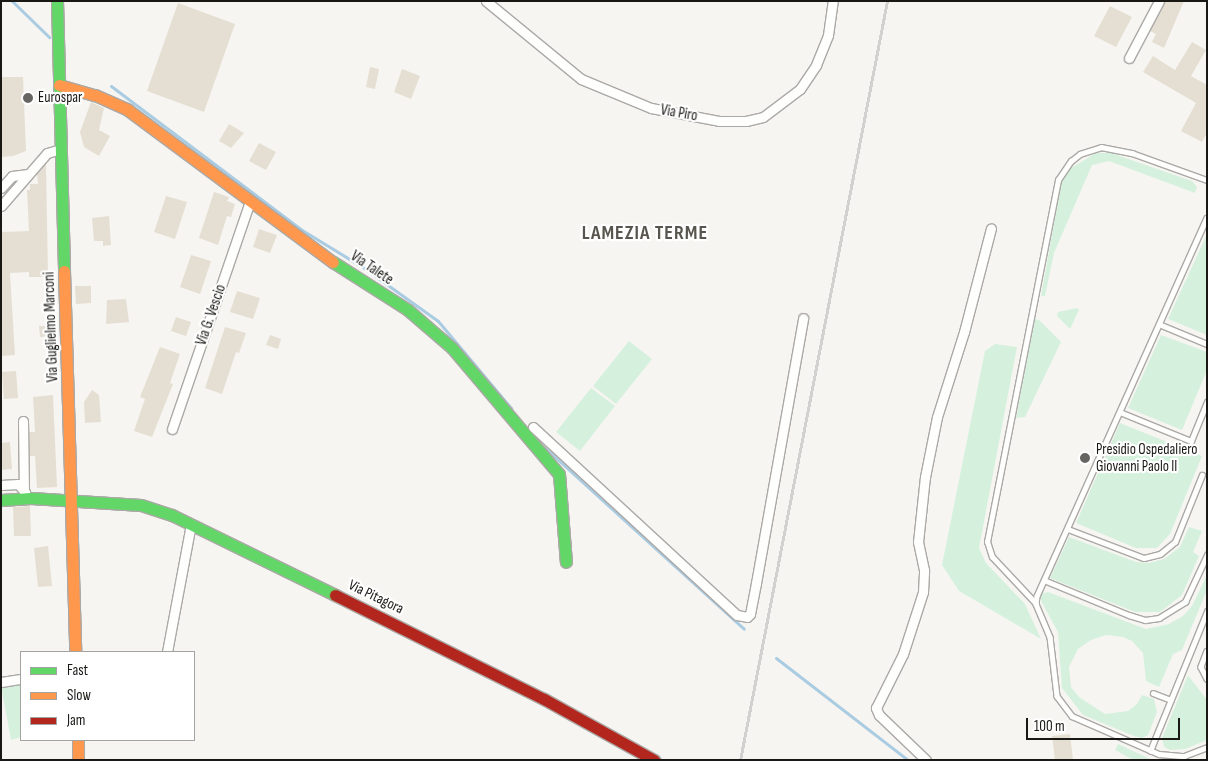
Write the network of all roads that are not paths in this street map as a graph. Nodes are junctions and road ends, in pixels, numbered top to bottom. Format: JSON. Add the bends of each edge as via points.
{"nodes":[{"id":1,"x":57,"y":1,"type":"edge"},
{"id":2,"x":486,"y":1,"type":"edge"},
{"id":3,"x":833,"y":1,"type":"edge"},
{"id":4,"x":1159,"y":1,"type":"edge"},
{"id":5,"x":1130,"y":58,"type":"dead end"},
{"id":6,"x":59,"y":85,"type":"junction"},
{"id":7,"x":61,"y":149,"type":"junction"},
{"id":8,"x":28,"y":174,"type":"junction"},
{"id":9,"x":1207,"y":180,"type":"edge"},
{"id":10,"x":1,"y":188,"type":"edge"},
{"id":11,"x":250,"y":201,"type":"junction"},
{"id":12,"x":1,"y":206,"type":"edge"},
{"id":13,"x":1207,"y":218,"type":"edge"},
{"id":14,"x":991,"y":228,"type":"dead end"},
{"id":15,"x":803,"y":318,"type":"dead end"},
{"id":16,"x":1159,"y":324,"type":"junction"},
{"id":17,"x":1207,"y":344,"type":"edge"},
{"id":18,"x":1207,"y":402,"type":"edge"},
{"id":19,"x":1120,"y":412,"type":"junction"},
{"id":20,"x":23,"y":421,"type":"dead end"},
{"id":21,"x":533,"y":427,"type":"dead end"},
{"id":22,"x":172,"y":429,"type":"dead end"},
{"id":23,"x":570,"y":462,"type":"junction"},
{"id":24,"x":559,"y":474,"type":"junction"},
{"id":25,"x":1202,"y":475,"type":"dead end"},
{"id":26,"x":1,"y":485,"type":"edge"},
{"id":27,"x":28,"y":495,"type":"junction"},
{"id":28,"x":1,"y":500,"type":"edge"},
{"id":29,"x":71,"y":502,"type":"junction"},
{"id":30,"x":191,"y":524,"type":"junction"},
{"id":31,"x":1068,"y":529,"type":"junction"},
{"id":32,"x":1207,"y":555,"type":"edge"},
{"id":33,"x":566,"y":562,"type":"dead end"},
{"id":34,"x":1044,"y":580,"type":"junction"},
{"id":35,"x":1036,"y":604,"type":"junction"},
{"id":36,"x":1207,"y":611,"type":"edge"},
{"id":37,"x":75,"y":651,"type":"edge"},
{"id":38,"x":167,"y":651,"type":"edge"},
{"id":39,"x":1207,"y":651,"type":"edge"},
{"id":40,"x":20,"y":679,"type":"edge"},
{"id":41,"x":1207,"y":679,"type":"edge"},
{"id":42,"x":1,"y":682,"type":"edge"},
{"id":43,"x":1153,"y":693,"type":"dead end"},
{"id":44,"x":1171,"y":700,"type":"junction"},
{"id":45,"x":78,"y":741,"type":"edge"},
{"id":46,"x":1207,"y":747,"type":"edge"},
{"id":47,"x":1150,"y":751,"type":"junction"},
{"id":48,"x":78,"y":760,"type":"edge"},
{"id":49,"x":654,"y":760,"type":"edge"},
{"id":50,"x":926,"y":760,"type":"edge"}],
"edges":[{"from":1,"to":6,"type":"street","name":"Via Guglielmo Marconi"},
{"from":2,"to":3,"type":"street","name":"Via Piro","via":[[581,78],[651,108],[719,121],[746,121],[763,117],[800,89],[816,65],[828,35]]},
{"from":4,"to":5,"type":"street"},
{"from":6,"to":7,"type":"street","name":"Via Guglielmo Marconi"},
{"from":6,"to":11,"type":"street","name":"Via Talete","via":[[95,95],[128,110]]},
{"from":7,"to":8,"type":"street","via":[[47,153]]},
{"from":7,"to":29,"type":"street","name":"Via Guglielmo Marconi"},
{"from":8,"to":10,"type":"street","via":[[12,176]]},
{"from":8,"to":12,"type":"street"},
{"from":9,"to":35,"type":"lane","via":[[1132,153],[1101,147],[1070,161],[1058,180],[987,542],[992,557]]},
{"from":11,"to":22,"type":"street","name":"Via G. Vescio"},
{"from":11,"to":24,"type":"street","name":"Via Talete","via":[[309,246],[408,310],[452,348]]},
{"from":13,"to":16,"type":"lane"},
{"from":14,"to":50,"type":"street","via":[[964,332],[937,417],[925,477],[918,542],[924,570],[923,592],[903,654],[876,708],[879,715]]},
{"from":15,"to":23,"type":"street","via":[[756,583],[747,617],[737,615]]},
{"from":16,"to":17,"type":"lane"},
{"from":16,"to":19,"type":"lane"},
{"from":18,"to":19,"type":"lane","via":[[1191,441]]},
{"from":19,"to":31,"type":"lane"},
{"from":20,"to":27,"type":"street"},
{"from":21,"to":23,"type":"street"},
{"from":23,"to":24,"type":"street"},
{"from":24,"to":33,"type":"street"},
{"from":25,"to":31,"type":"lane","via":[[1174,542],[1160,554],[1144,558]]},
{"from":26,"to":27,"type":"street","via":[[18,484]]},
{"from":27,"to":28,"type":"street","name":"Via Pitagora"},
{"from":27,"to":29,"type":"street","name":"Via Pitagora"},
{"from":29,"to":30,"type":"street","name":"Via Pitagora","via":[[141,505]]},
{"from":29,"to":37,"type":"street","name":"Via Guglielmo Marconi"},
{"from":30,"to":38,"type":"street"},
{"from":30,"to":49,"type":"street","name":"Via Pitagora","via":[[535,694]]},
{"from":31,"to":34,"type":"lane"},
{"from":32,"to":34,"type":"lane","via":[[1185,602],[1159,618],[1144,620]]},
{"from":34,"to":35,"type":"lane"},
{"from":35,"to":47,"type":"lane","via":[[1050,637],[1053,683],[1063,706],[1083,723]]},
{"from":36,"to":44,"type":"lane"},
{"from":39,"to":41,"type":"lane","via":[[1202,667]]},
{"from":40,"to":42,"type":"street"},
{"from":43,"to":44,"type":"lane"},
{"from":44,"to":47,"type":"lane"},
{"from":45,"to":48,"type":"street"},
{"from":46,"to":47,"type":"lane","via":[[1184,756]]}]}
